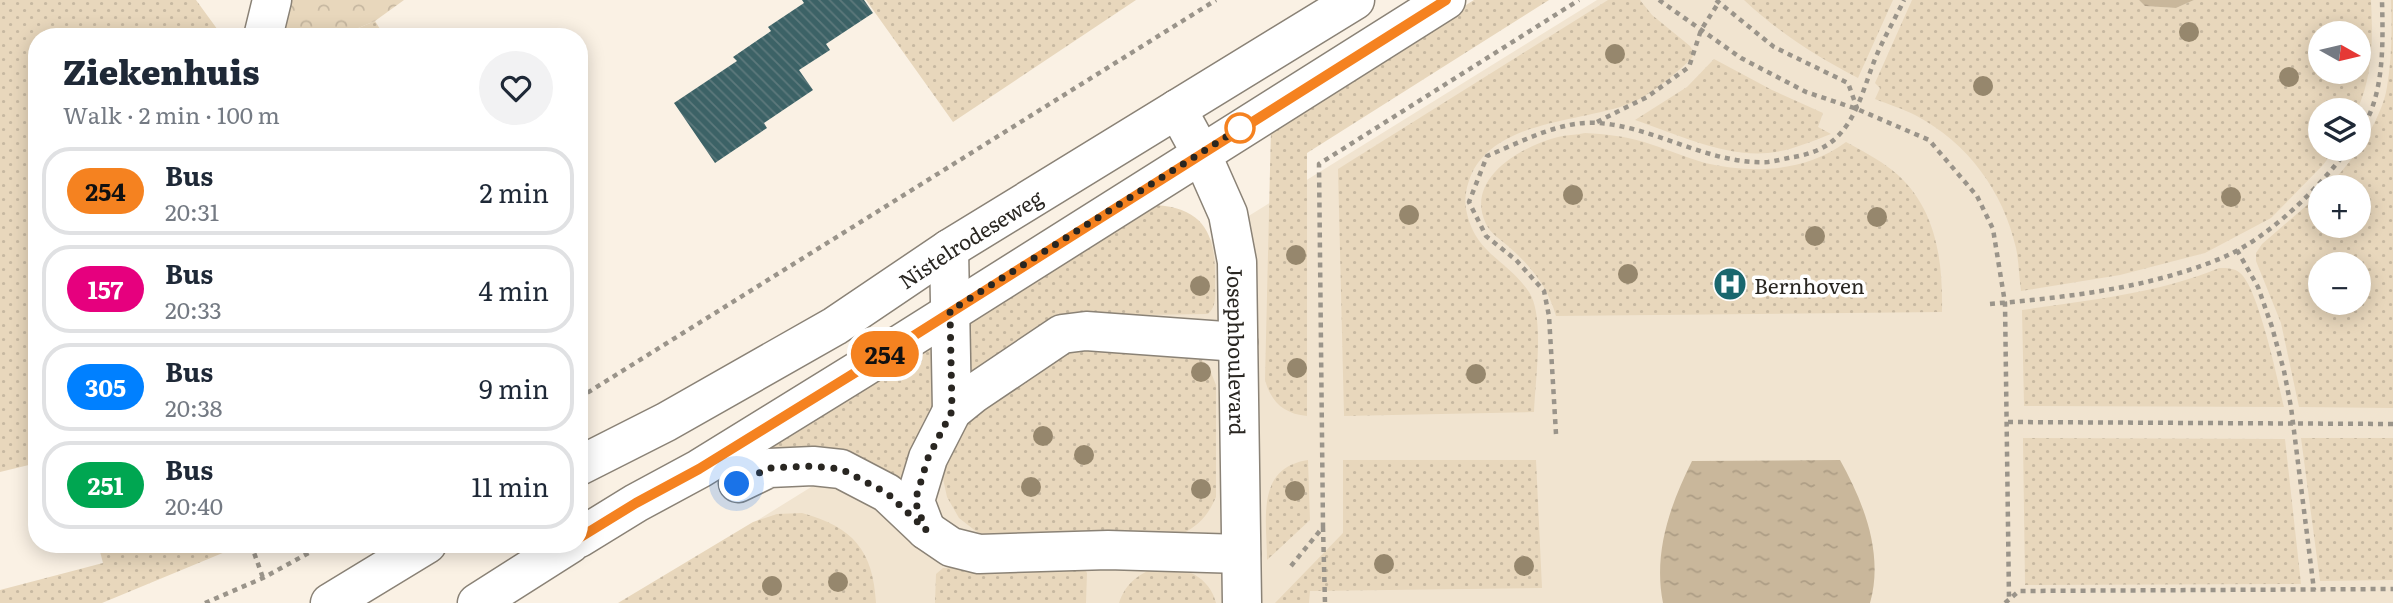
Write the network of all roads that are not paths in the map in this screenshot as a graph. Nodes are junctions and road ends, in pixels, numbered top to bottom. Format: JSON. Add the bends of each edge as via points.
{"nodes":[{"id":1,"x":272,"y":0,"type":"edge"},
{"id":2,"x":1355,"y":0,"type":"edge"},
{"id":3,"x":1446,"y":0,"type":"edge"},
{"id":4,"x":265,"y":28,"type":"edge"},
{"id":5,"x":1177,"y":109,"type":"junction"},
{"id":6,"x":1201,"y":153,"type":"junction"},
{"id":7,"x":949,"y":249,"type":"junction"},
{"id":8,"x":950,"y":311,"type":"junction"},
{"id":9,"x":1238,"y":342,"type":"junction"},
{"id":10,"x":952,"y":411,"type":"junction"},
{"id":11,"x":588,"y":461,"type":"edge"},
{"id":12,"x":737,"y":484,"type":"dead end"},
{"id":13,"x":926,"y":530,"type":"junction"},
{"id":14,"x":588,"y":532,"type":"edge"},
{"id":15,"x":412,"y":553,"type":"edge"},
{"id":16,"x":556,"y":553,"type":"edge"},
{"id":17,"x":1241,"y":554,"type":"junction"},
{"id":18,"x":330,"y":603,"type":"edge"},
{"id":19,"x":477,"y":603,"type":"edge"},
{"id":20,"x":1242,"y":603,"type":"edge"}],
"edges":[{"from":1,"to":4,"type":"street"},
{"from":2,"to":5,"type":"street","name":"Nistelrodeseweg"},
{"from":3,"to":6,"type":"street"},
{"from":5,"to":6,"type":"street","name":"Josephboulevard"},
{"from":5,"to":7,"type":"street","name":"Nistelrodeseweg"},
{"from":6,"to":8,"type":"street"},
{"from":6,"to":9,"type":"street","name":"Josephboulevard","via":[[1228,214],[1237,262]]},
{"from":7,"to":8,"type":"street"},
{"from":7,"to":11,"type":"street","name":"Nistelrodeseweg","via":[[835,326]]},
{"from":8,"to":10,"type":"street"},
{"from":8,"to":14,"type":"street","via":[[699,469]]},
{"from":9,"to":10,"type":"street","via":[[1086,331],[1062,334]]},
{"from":9,"to":17,"type":"street","name":"Josephboulevard"},
{"from":10,"to":13,"type":"street","via":[[928,458],[915,501]]},
{"from":12,"to":13,"type":"street","via":[[769,468],[841,469],[887,493]]},
{"from":13,"to":17,"type":"street","via":[[951,547],[979,554],[1108,550]]},
{"from":15,"to":18,"type":"street"},
{"from":16,"to":19,"type":"street"},
{"from":17,"to":20,"type":"street","name":"Josephboulevard"}]}
